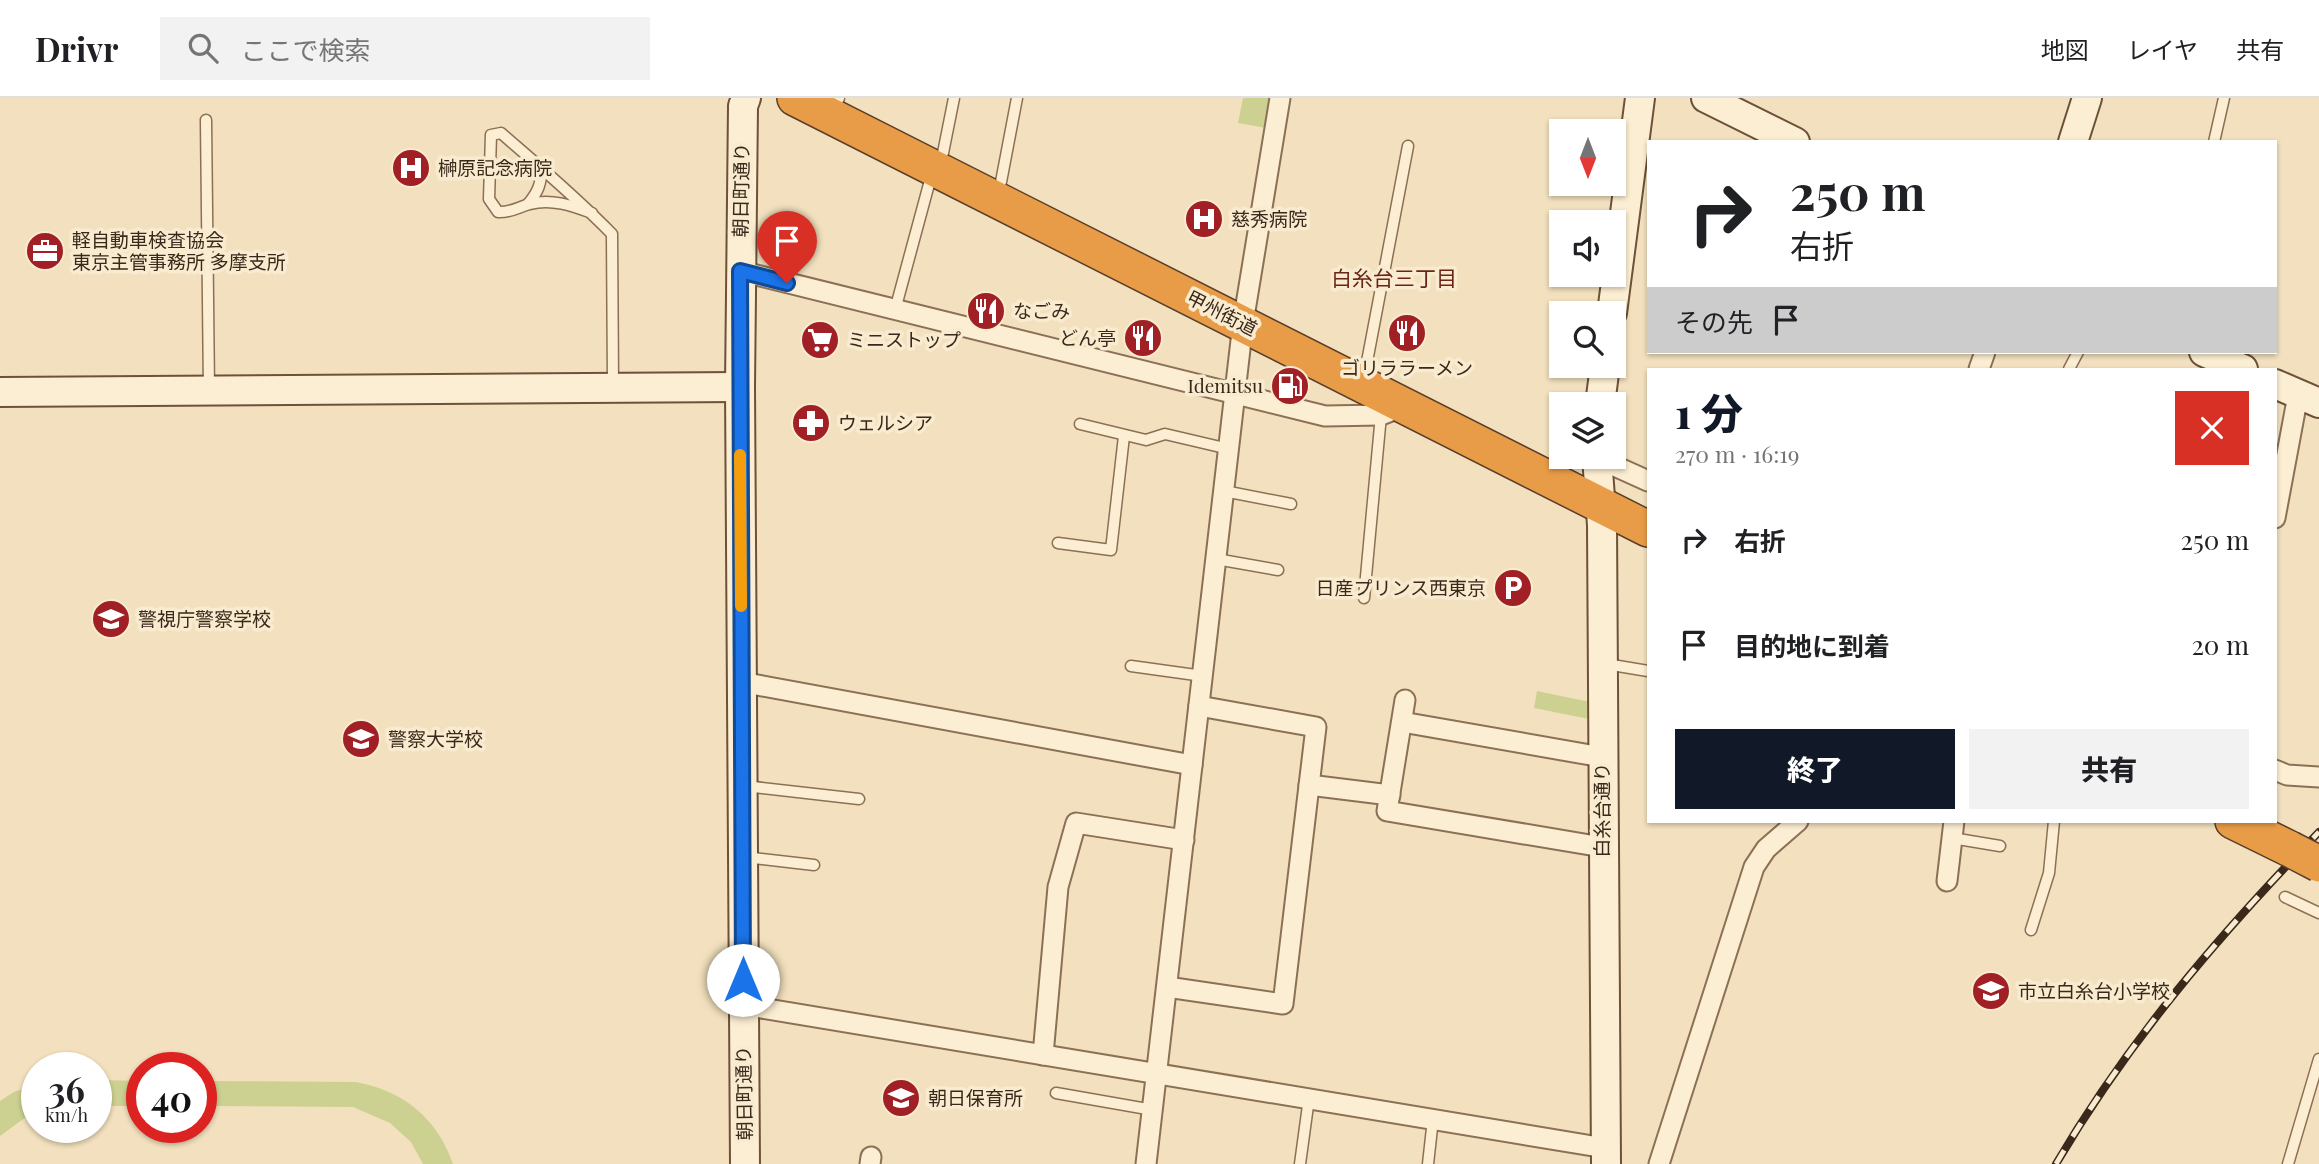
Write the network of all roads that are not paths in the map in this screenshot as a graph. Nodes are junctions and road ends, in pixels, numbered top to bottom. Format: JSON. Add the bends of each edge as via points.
{"nodes":[{"id":1,"x":746,"y":98,"type":"edge"},
{"id":2,"x":795,"y":98,"type":"edge"},
{"id":3,"x":954,"y":98,"type":"edge"},
{"id":4,"x":1017,"y":98,"type":"edge"},
{"id":5,"x":1280,"y":98,"type":"edge"},
{"id":6,"x":1640,"y":98,"type":"edge"},
{"id":7,"x":1706,"y":98,"type":"edge"},
{"id":8,"x":2087,"y":98,"type":"edge"},
{"id":9,"x":2224,"y":98,"type":"edge"},
{"id":10,"x":837,"y":99,"type":"edge"},
{"id":11,"x":1734,"y":104,"type":"edge"},
{"id":12,"x":206,"y":120,"type":"dead end"},
{"id":13,"x":1792,"y":140,"type":"edge"},
{"id":14,"x":2074,"y":140,"type":"edge"},
{"id":15,"x":2214,"y":140,"type":"edge"},
{"id":16,"x":1408,"y":146,"type":"dead end"},
{"id":17,"x":938,"y":160,"type":"junction"},
{"id":18,"x":541,"y":167,"type":"junction"},
{"id":19,"x":1001,"y":182,"type":"junction"},
{"id":20,"x":528,"y":204,"type":"junction"},
{"id":21,"x":592,"y":213,"type":"junction"},
{"id":22,"x":740,"y":271,"type":"junction"},
{"id":23,"x":1614,"y":301,"type":"edge"},
{"id":24,"x":895,"y":311,"type":"junction"},
{"id":25,"x":1245,"y":313,"type":"junction"},
{"id":26,"x":2209,"y":354,"type":"edge"},
{"id":27,"x":1366,"y":367,"type":"junction"},
{"id":28,"x":2241,"y":368,"type":"edge"},
{"id":29,"x":740,"y":387,"type":"junction"},
{"id":30,"x":613,"y":388,"type":"junction"},
{"id":31,"x":209,"y":390,"type":"junction"},
{"id":32,"x":0,"y":392,"type":"edge"},
{"id":33,"x":1235,"y":394,"type":"junction"},
{"id":34,"x":2305,"y":395,"type":"edge"},
{"id":35,"x":1393,"y":410,"type":"junction"},
{"id":36,"x":1080,"y":424,"type":"dead end"},
{"id":37,"x":1124,"y":436,"type":"junction"},
{"id":38,"x":1229,"y":449,"type":"junction"},
{"id":39,"x":1598,"y":475,"type":"edge"},
{"id":40,"x":1647,"y":481,"type":"edge"},
{"id":41,"x":1224,"y":491,"type":"junction"},
{"id":42,"x":1291,"y":504,"type":"dead end"},
{"id":43,"x":1647,"y":504,"type":"edge"},
{"id":44,"x":2277,"y":510,"type":"edge"},
{"id":45,"x":1647,"y":528,"type":"edge"},
{"id":46,"x":1058,"y":544,"type":"dead end"},
{"id":47,"x":1216,"y":559,"type":"junction"},
{"id":48,"x":1278,"y":569,"type":"dead end"},
{"id":49,"x":1364,"y":598,"type":"dead end"},
{"id":50,"x":1602,"y":663,"type":"junction"},
{"id":51,"x":1131,"y":666,"type":"dead end"},
{"id":52,"x":1647,"y":671,"type":"edge"},
{"id":53,"x":1203,"y":676,"type":"junction"},
{"id":54,"x":741,"y":682,"type":"junction"},
{"id":55,"x":1405,"y":700,"type":"dead end"},
{"id":56,"x":1199,"y":706,"type":"junction"},
{"id":57,"x":1402,"y":722,"type":"junction"},
{"id":58,"x":1602,"y":757,"type":"junction"},
{"id":59,"x":1192,"y":765,"type":"junction"},
{"id":60,"x":2277,"y":771,"type":"edge"},
{"id":61,"x":2319,"y":777,"type":"edge"},
{"id":62,"x":1309,"y":785,"type":"junction"},
{"id":63,"x":742,"y":786,"type":"junction"},
{"id":64,"x":1390,"y":795,"type":"junction"},
{"id":65,"x":859,"y":799,"type":"dead end"},
{"id":66,"x":1796,"y":823,"type":"edge"},
{"id":67,"x":2054,"y":823,"type":"edge"},
{"id":68,"x":2239,"y":823,"type":"edge"},
{"id":69,"x":1953,"y":830,"type":"edge"},
{"id":70,"x":1184,"y":840,"type":"junction"},
{"id":71,"x":2297,"y":843,"type":"edge"},
{"id":72,"x":2000,"y":846,"type":"dead end"},
{"id":73,"x":1602,"y":847,"type":"junction"},
{"id":74,"x":743,"y":857,"type":"junction"},
{"id":75,"x":814,"y":865,"type":"dead end"},
{"id":76,"x":1947,"y":881,"type":"dead end"},
{"id":77,"x":2285,"y":897,"type":"dead end"},
{"id":78,"x":2319,"y":913,"type":"edge"},
{"id":79,"x":2031,"y":930,"type":"dead end"},
{"id":80,"x":1167,"y":987,"type":"junction"},
{"id":81,"x":743,"y":1005,"type":"junction"},
{"id":82,"x":1043,"y":1055,"type":"junction"},
{"id":83,"x":2319,"y":1059,"type":"edge"},
{"id":84,"x":1157,"y":1072,"type":"junction"},
{"id":85,"x":1056,"y":1093,"type":"dead end"},
{"id":86,"x":1309,"y":1098,"type":"junction"},
{"id":87,"x":1153,"y":1110,"type":"junction"},
{"id":88,"x":1433,"y":1118,"type":"junction"},
{"id":89,"x":1606,"y":1156,"type":"edge"},
{"id":90,"x":745,"y":1164,"type":"edge"},
{"id":91,"x":1146,"y":1164,"type":"edge"},
{"id":92,"x":1300,"y":1164,"type":"edge"},
{"id":93,"x":1428,"y":1164,"type":"edge"},
{"id":94,"x":1660,"y":1164,"type":"edge"},
{"id":95,"x":2288,"y":1164,"type":"edge"}],
"edges":[{"from":1,"to":22,"type":"street","name":"朝日町通り"},
{"from":2,"to":17,"type":"highway","name":"甲州街道"},
{"from":3,"to":17,"type":"lane"},
{"from":4,"to":19,"type":"lane"},
{"from":5,"to":25,"type":"street"},
{"from":6,"to":23,"type":"street"},
{"from":7,"to":11,"type":"street"},
{"from":8,"to":14,"type":"street"},
{"from":9,"to":15,"type":"lane"},
{"from":10,"to":17,"type":"highway","name":"甲州街道"},
{"from":11,"to":13,"type":"street"},
{"from":12,"to":31,"type":"lane"},
{"from":16,"to":27,"type":"lane"},
{"from":17,"to":19,"type":"highway","name":"甲州街道"},
{"from":17,"to":24,"type":"lane"},
{"from":17,"to":25,"type":"highway","name":"甲州街道"},
{"from":18,"to":20,"type":"lane","via":[[537,193]]},
{"from":18,"to":20,"type":"lane","via":[[500,133],[491,135],[491,205],[498,212],[508,212]]},
{"from":18,"to":21,"type":"lane"},
{"from":19,"to":25,"type":"highway","name":"甲州街道"},
{"from":20,"to":21,"type":"lane","via":[[559,203]]},
{"from":21,"to":30,"type":"lane","via":[[612,234]]},
{"from":22,"to":24,"type":"street"},
{"from":22,"to":29,"type":"street","name":"朝日町通り"},
{"from":24,"to":33,"type":"street"},
{"from":25,"to":27,"type":"highway","name":"甲州街道"},
{"from":25,"to":33,"type":"street"},
{"from":25,"to":35,"type":"highway","name":"甲州街道"},
{"from":26,"to":28,"type":"street"},
{"from":27,"to":39,"type":"highway","name":"甲州街道"},
{"from":29,"to":30,"type":"street"},
{"from":29,"to":54,"type":"street","name":"朝日町通り"},
{"from":30,"to":31,"type":"street"},
{"from":31,"to":32,"type":"street"},
{"from":33,"to":35,"type":"street","via":[[1325,416]]},
{"from":33,"to":38,"type":"street"},
{"from":34,"to":44,"type":"street"},
{"from":35,"to":39,"type":"highway","name":"甲州街道"},
{"from":35,"to":49,"type":"lane"},
{"from":36,"to":37,"type":"lane"},
{"from":37,"to":38,"type":"lane","via":[[1146,440],[1165,434]]},
{"from":37,"to":46,"type":"lane","via":[[1111,550]]},
{"from":38,"to":41,"type":"street"},
{"from":39,"to":40,"type":"street"},
{"from":39,"to":43,"type":"highway","name":"甲州街道"},
{"from":39,"to":45,"type":"highway","name":"甲州街道"},
{"from":39,"to":50,"type":"street","name":"白糸台通り"},
{"from":41,"to":42,"type":"lane"},
{"from":41,"to":47,"type":"street"},
{"from":47,"to":48,"type":"lane"},
{"from":47,"to":53,"type":"street"},
{"from":50,"to":52,"type":"lane"},
{"from":50,"to":58,"type":"street","name":"白糸台通り"},
{"from":51,"to":53,"type":"lane"},
{"from":53,"to":56,"type":"street"},
{"from":54,"to":59,"type":"street"},
{"from":54,"to":63,"type":"street","name":"朝日町通り"},
{"from":55,"to":57,"type":"street"},
{"from":56,"to":59,"type":"street"},
{"from":56,"to":62,"type":"street","via":[[1316,727]]},
{"from":57,"to":58,"type":"street"},
{"from":57,"to":64,"type":"street"},
{"from":58,"to":73,"type":"street","name":"白糸台通り"},
{"from":59,"to":70,"type":"street"},
{"from":60,"to":61,"type":"street"},
{"from":62,"to":64,"type":"street"},
{"from":62,"to":80,"type":"street","via":[[1283,1004]]},
{"from":63,"to":65,"type":"lane"},
{"from":63,"to":74,"type":"street","name":"朝日町通り"},
{"from":64,"to":73,"type":"street","via":[[1387,811]]},
{"from":66,"to":94,"type":"street","via":[[1766,849],[1754,867]]},
{"from":67,"to":79,"type":"lane","via":[[2049,873]]},
{"from":68,"to":71,"type":"highway"},
{"from":69,"to":72,"type":"lane"},
{"from":69,"to":76,"type":"street"},
{"from":70,"to":80,"type":"street"},
{"from":70,"to":82,"type":"street","via":[[1076,822],[1058,887]]},
{"from":73,"to":89,"type":"street","name":"白糸台通り"},
{"from":74,"to":75,"type":"lane"},
{"from":74,"to":81,"type":"street","name":"朝日町通り"},
{"from":77,"to":78,"type":"lane"},
{"from":80,"to":84,"type":"street"},
{"from":81,"to":82,"type":"street"},
{"from":81,"to":90,"type":"street","name":"朝日町通り"},
{"from":82,"to":84,"type":"street"},
{"from":83,"to":95,"type":"lane"},
{"from":84,"to":86,"type":"street"},
{"from":84,"to":87,"type":"street"},
{"from":85,"to":87,"type":"lane"},
{"from":86,"to":88,"type":"street"},
{"from":86,"to":92,"type":"lane"},
{"from":87,"to":91,"type":"street"},
{"from":88,"to":89,"type":"street"},
{"from":88,"to":93,"type":"lane"}]}
